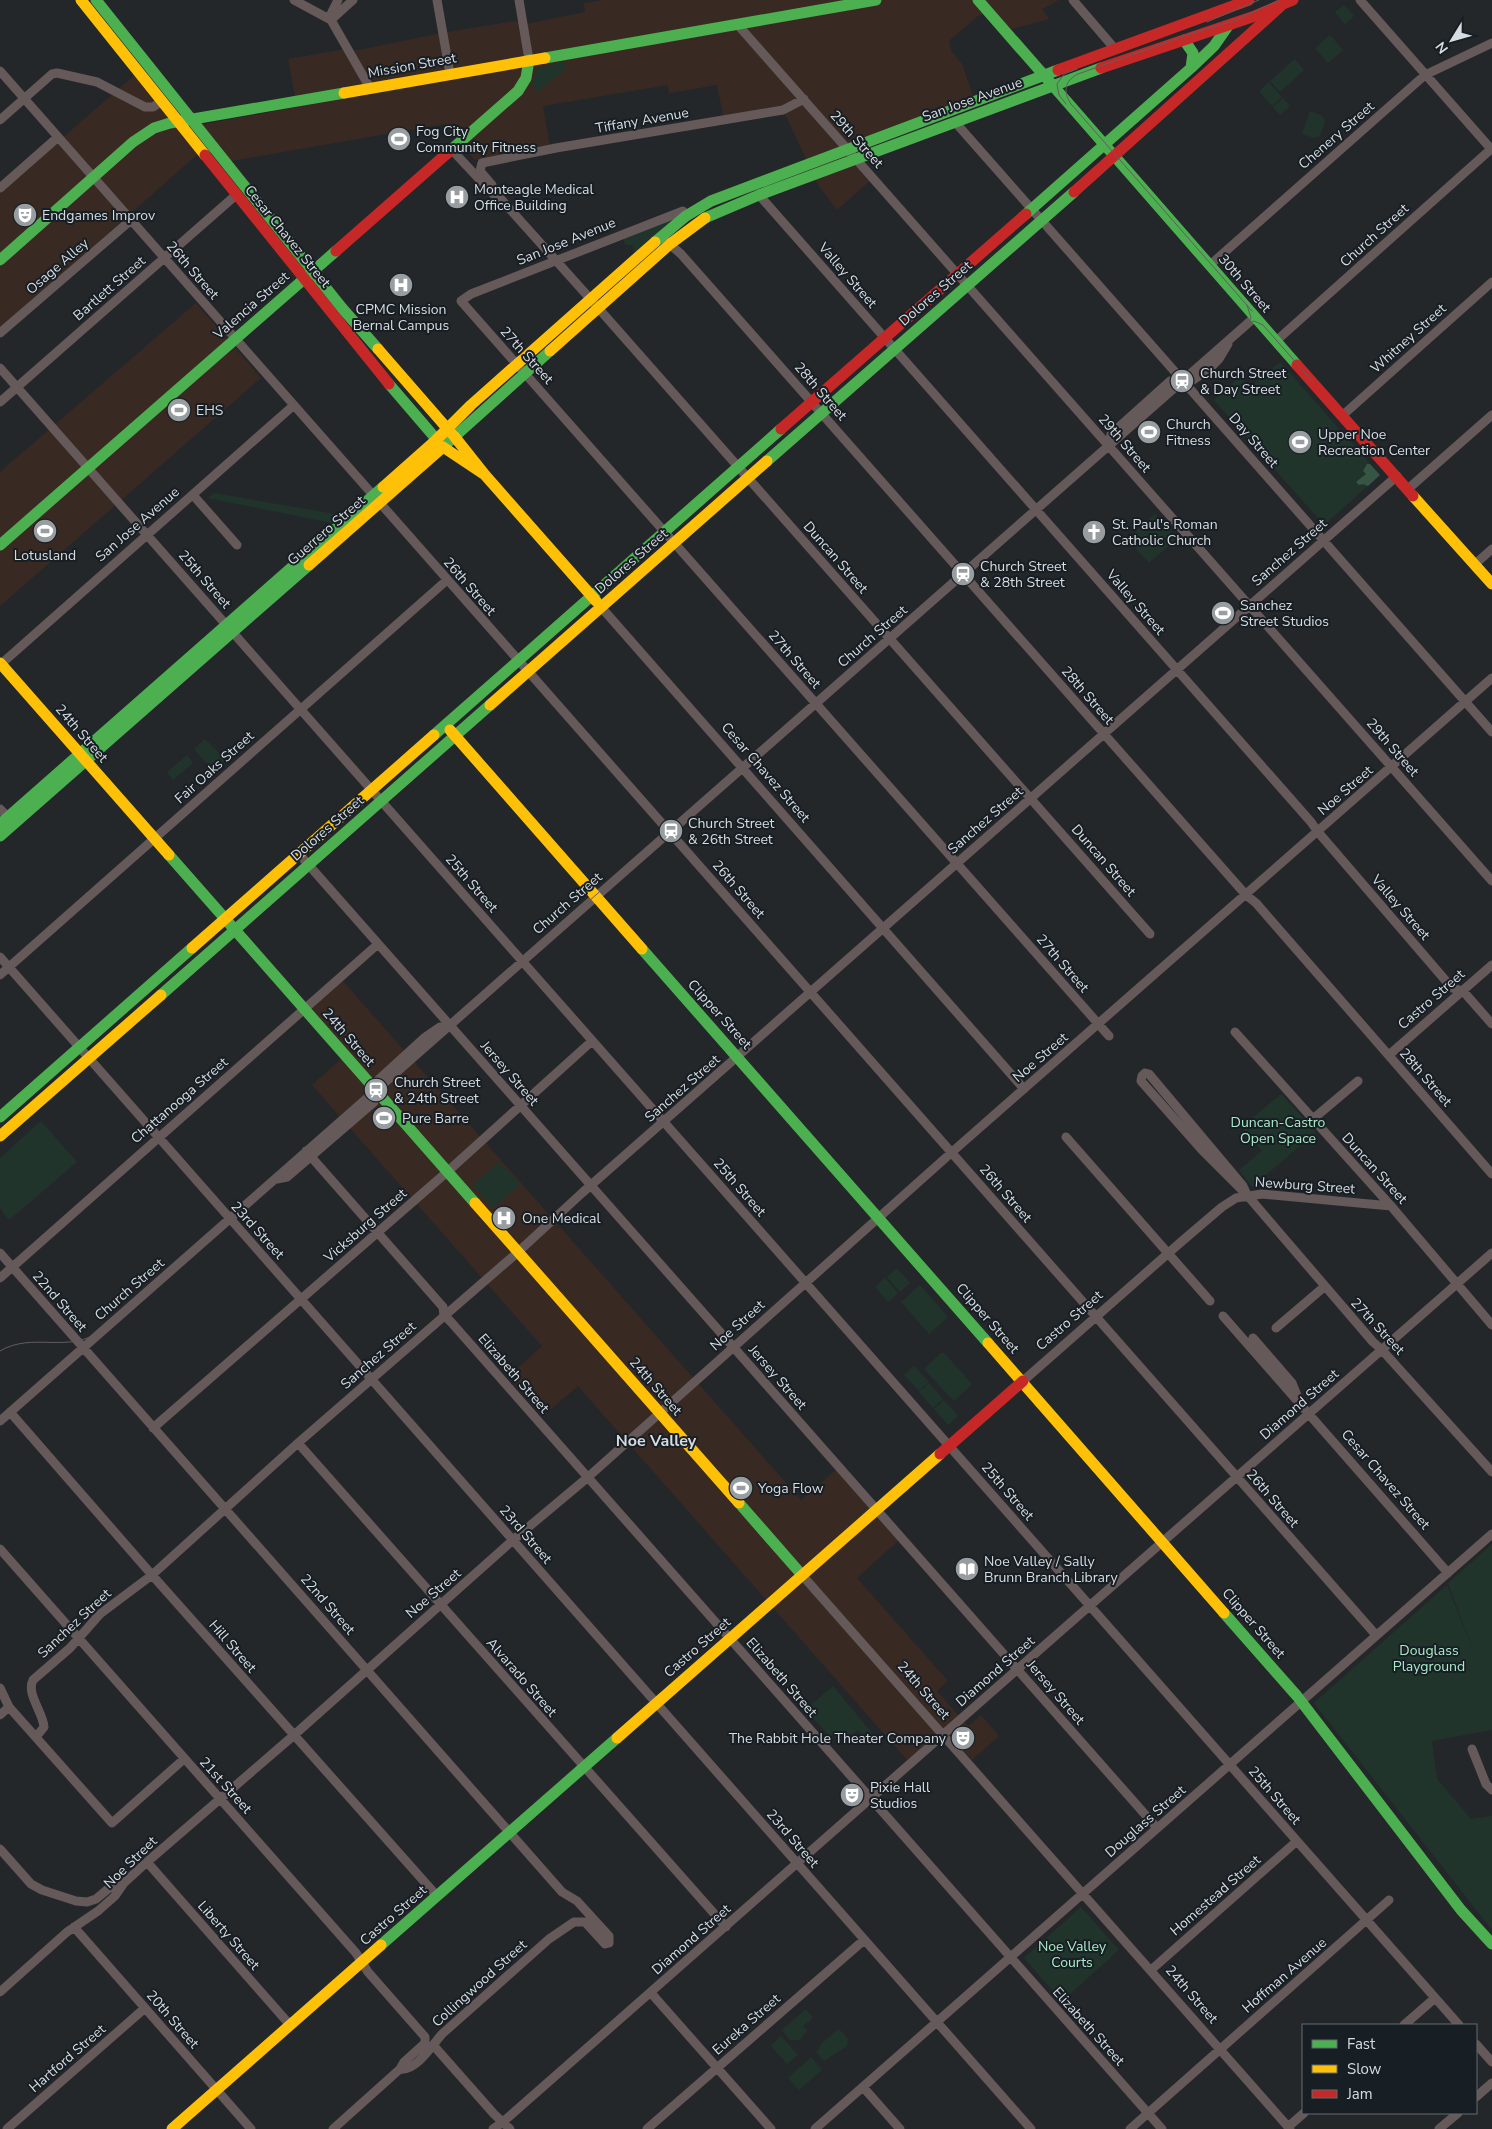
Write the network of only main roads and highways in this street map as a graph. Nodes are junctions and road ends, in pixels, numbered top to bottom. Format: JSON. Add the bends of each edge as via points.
{"nodes":[{"id":1,"x":81,"y":0,"type":"edge"},
{"id":2,"x":96,"y":0,"type":"edge"},
{"id":3,"x":876,"y":0,"type":"edge"},
{"id":4,"x":978,"y":0,"type":"edge"},
{"id":5,"x":1250,"y":0,"type":"edge"},
{"id":6,"x":1293,"y":0,"type":"edge"},
{"id":7,"x":863,"y":1,"type":"edge"},
{"id":8,"x":1235,"y":3,"type":"edge"},
{"id":9,"x":1281,"y":6,"type":"junction"},
{"id":10,"x":1228,"y":26,"type":"junction"},
{"id":11,"x":1184,"y":40,"type":"junction"},
{"id":12,"x":529,"y":60,"type":"junction"},
{"id":13,"x":1191,"y":68,"type":"junction"},
{"id":14,"x":1044,"y":76,"type":"junction"},
{"id":15,"x":1173,"y":84,"type":"junction"},
{"id":16,"x":1052,"y":86,"type":"junction"},
{"id":17,"x":1182,"y":95,"type":"junction"},
{"id":18,"x":190,"y":119,"type":"junction"},
{"id":19,"x":177,"y":121,"type":"junction"},
{"id":20,"x":1104,"y":145,"type":"junction"},
{"id":21,"x":1114,"y":156,"type":"junction"},
{"id":22,"x":665,"y":241,"type":"junction"},
{"id":23,"x":0,"y":260,"type":"edge"},
{"id":24,"x":313,"y":271,"type":"junction"},
{"id":25,"x":303,"y":279,"type":"junction"},
{"id":26,"x":451,"y":432,"type":"junction"},
{"id":27,"x":440,"y":443,"type":"junction"},
{"id":28,"x":485,"y":476,"type":"junction"},
{"id":29,"x":0,"y":545,"type":"edge"},
{"id":30,"x":1492,"y":584,"type":"edge"},
{"id":31,"x":592,"y":596,"type":"junction"},
{"id":32,"x":601,"y":607,"type":"junction"},
{"id":33,"x":0,"y":664,"type":"edge"},
{"id":34,"x":446,"y":725,"type":"junction"},
{"id":35,"x":455,"y":736,"type":"junction"},
{"id":36,"x":83,"y":758,"type":"junction"},
{"id":37,"x":2,"y":817,"type":"edge"},
{"id":38,"x":0,"y":836,"type":"edge"},
{"id":39,"x":225,"y":919,"type":"junction"},
{"id":40,"x":234,"y":930,"type":"junction"},
{"id":41,"x":0,"y":1117,"type":"edge"},
{"id":42,"x":0,"y":1136,"type":"edge"},
{"id":43,"x":1023,"y":1381,"type":"junction"},
{"id":44,"x":802,"y":1575,"type":"junction"},
{"id":45,"x":1492,"y":1944,"type":"edge"},
{"id":46,"x":172,"y":2129,"type":"edge"}],
"edges":[{"from":1,"to":19,"type":"main road","name":"Cesar Chavez Street"},
{"from":2,"to":18,"type":"main road","name":"Cesar Chavez Street"},
{"from":3,"to":7,"type":"main road","name":"Mission Street"},
{"from":4,"to":14,"type":"main road","name":"30th Street"},
{"from":5,"to":8,"type":"main road","name":"San Jose Avenue"},
{"from":5,"to":10,"type":"main road","name":"Dolores Street"},
{"from":6,"to":9,"type":"main road","name":"San Jose Avenue"},
{"from":7,"to":12,"type":"main road","name":"Mission Street"},
{"from":8,"to":14,"type":"main road","name":"San Jose Avenue"},
{"from":9,"to":10,"type":"main road","name":"San Jose Avenue"},
{"from":9,"to":17,"type":"main road","name":"Dolores Street"},
{"from":10,"to":11,"type":"main road","name":"San Jose Avenue"},
{"from":10,"to":13,"type":"main road","name":"Dolores Street","via":[[1214,46]]},
{"from":11,"to":13,"type":"main road","via":[[1194,50]]},
{"from":11,"to":16,"type":"main road","name":"San Jose Avenue"},
{"from":12,"to":18,"type":"main road","name":"Mission Street"},
{"from":12,"to":24,"type":"main road","name":"Valencia Street","via":[[521,88]]},
{"from":13,"to":15,"type":"main road","name":"Dolores Street"},
{"from":14,"to":16,"type":"main road","name":"30th Street"},
{"from":14,"to":22,"type":"main road","name":"San Jose Avenue","via":[[711,201],[686,216]]},
{"from":15,"to":17,"type":"main road"},
{"from":15,"to":20,"type":"main road","name":"Dolores Street"},
{"from":16,"to":20,"type":"main road","name":"30th Street"},
{"from":16,"to":22,"type":"main road","name":"San Jose Avenue","via":[[759,195],[710,215]]},
{"from":17,"to":21,"type":"main road","name":"Dolores Street"},
{"from":18,"to":19,"type":"main road","name":"Mission Street"},
{"from":18,"to":24,"type":"main road","name":"Cesar Chavez Street"},
{"from":19,"to":23,"type":"main road","name":"Mission Street","via":[[154,128],[140,137]]},
{"from":19,"to":25,"type":"main road","name":"Cesar Chavez Street"},
{"from":20,"to":21,"type":"main road","name":"30th Street"},
{"from":20,"to":31,"type":"main road","name":"Dolores Street"},
{"from":21,"to":30,"type":"main road","name":"30th Street"},
{"from":21,"to":32,"type":"main road","name":"Dolores Street"},
{"from":22,"to":26,"type":"main road","name":"Guerrero Street"},
{"from":24,"to":25,"type":"main road","name":"Valencia Street"},
{"from":24,"to":26,"type":"main road","name":"Cesar Chavez Street","via":[[380,354]]},
{"from":25,"to":27,"type":"main road","name":"Cesar Chavez Street"},
{"from":25,"to":29,"type":"main road","name":"Valencia Street"},
{"from":26,"to":27,"type":"main road","name":"Guerrero Street"},
{"from":26,"to":28,"type":"main road","name":"Cesar Chavez Street"},
{"from":27,"to":28,"type":"main road","name":"Cesar Chavez Street"},
{"from":27,"to":36,"type":"main road","name":"Guerrero Street"},
{"from":28,"to":31,"type":"main road","name":"Cesar Chavez Street"},
{"from":31,"to":32,"type":"main road","name":"Cesar Chavez Street"},
{"from":31,"to":34,"type":"main road","name":"Dolores Street"},
{"from":32,"to":35,"type":"main road","name":"Dolores Street"},
{"from":33,"to":36,"type":"main road","name":"24th Street"},
{"from":34,"to":35,"type":"main road","name":"Clipper Street"},
{"from":34,"to":39,"type":"main road","name":"Dolores Street"},
{"from":35,"to":40,"type":"main road","name":"Dolores Street"},
{"from":35,"to":43,"type":"main road","name":"Clipper Street"},
{"from":36,"to":37,"type":"main road","name":"Guerrero Street"},
{"from":36,"to":38,"type":"main road","name":"Guerrero Street"},
{"from":36,"to":39,"type":"main road","name":"24th Street"},
{"from":39,"to":40,"type":"main road","name":"24th Street"},
{"from":39,"to":41,"type":"main road","name":"Dolores Street"},
{"from":40,"to":42,"type":"main road","name":"Dolores Street"},
{"from":40,"to":44,"type":"main road","name":"24th Street"},
{"from":43,"to":44,"type":"main road","name":"Castro Street"},
{"from":43,"to":45,"type":"main road","name":"Clipper Street","via":[[1302,1701],[1461,1910]]},
{"from":44,"to":46,"type":"main road","name":"Castro Street"}]}
